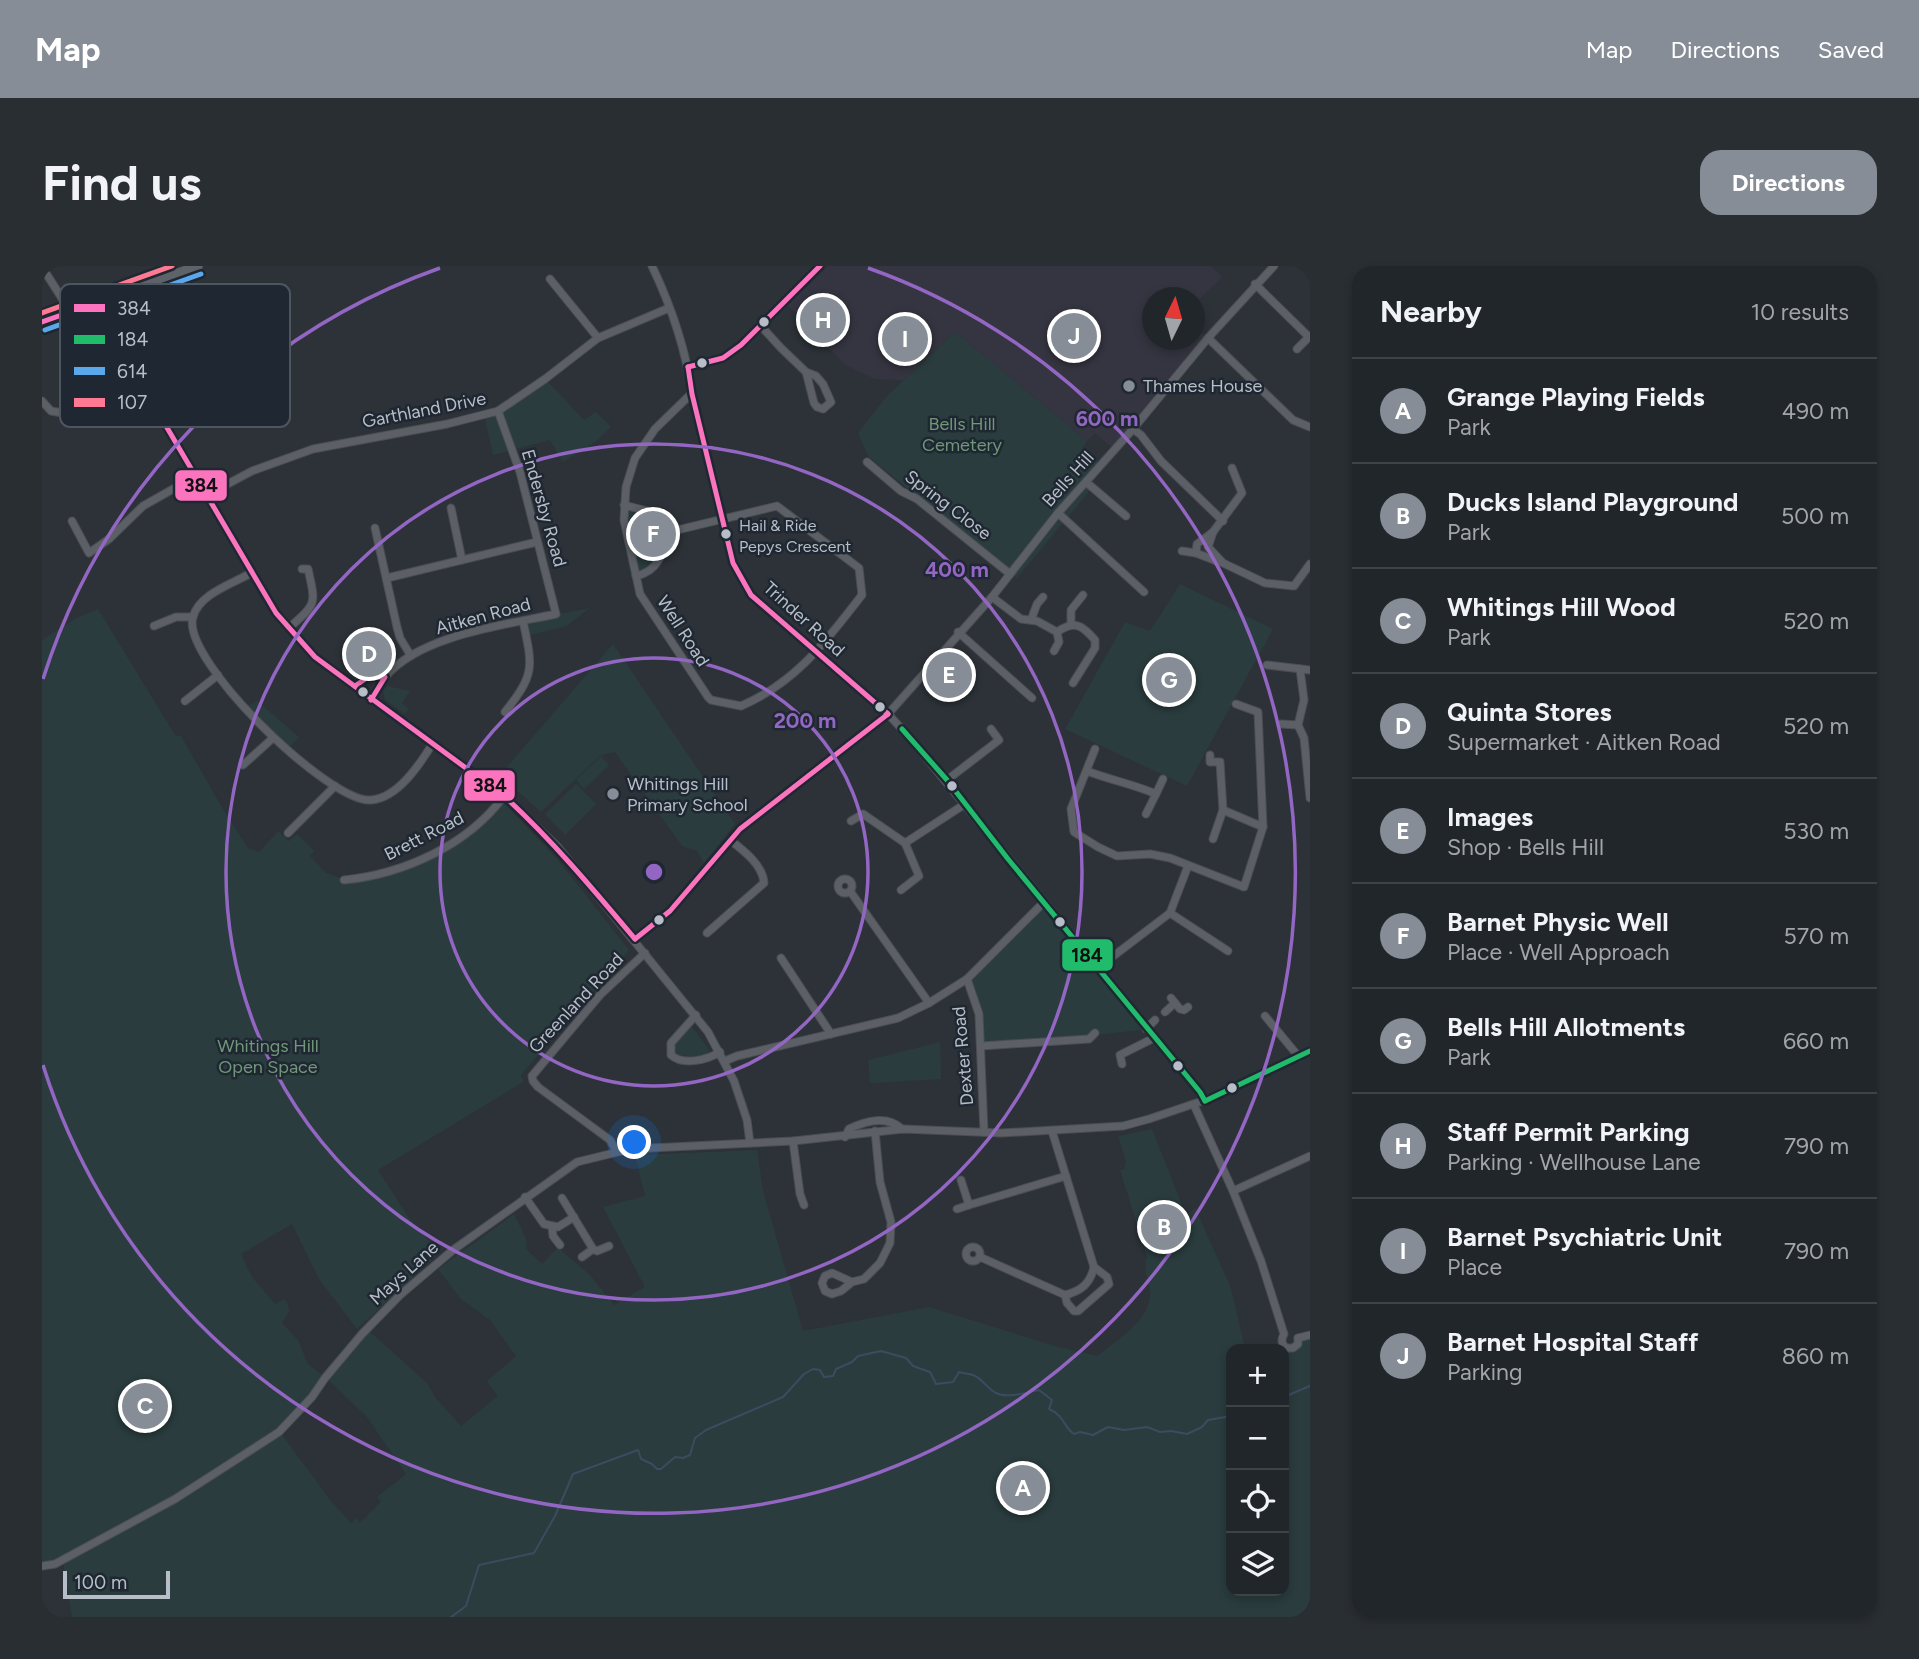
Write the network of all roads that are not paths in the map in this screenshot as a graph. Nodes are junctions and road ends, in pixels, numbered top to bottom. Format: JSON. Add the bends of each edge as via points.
{"nodes":[{"id":1,"x":198,"y":266,"type":"edge"},
{"id":2,"x":652,"y":266,"type":"edge"},
{"id":3,"x":820,"y":266,"type":"edge"},
{"id":4,"x":1274,"y":266,"type":"edge"},
{"id":5,"x":42,"y":268,"type":"edge"},
{"id":6,"x":550,"y":279,"type":"dead end"},
{"id":7,"x":148,"y":284,"type":"edge"},
{"id":8,"x":1255,"y":284,"type":"junction"},
{"id":9,"x":60,"y":295,"type":"edge"},
{"id":10,"x":669,"y":308,"type":"junction"},
{"id":11,"x":60,"y":316,"type":"edge"},
{"id":12,"x":42,"y":322,"type":"edge"},
{"id":13,"x":760,"y":325,"type":"junction"},
{"id":14,"x":1310,"y":336,"type":"edge"},
{"id":15,"x":598,"y":338,"type":"junction"},
{"id":16,"x":1208,"y":338,"type":"junction"},
{"id":17,"x":1297,"y":349,"type":"dead end"},
{"id":18,"x":688,"y":367,"type":"junction"},
{"id":19,"x":806,"y":372,"type":"junction"},
{"id":20,"x":692,"y":393,"type":"junction"},
{"id":21,"x":43,"y":403,"type":"edge"},
{"id":22,"x":498,"y":411,"type":"junction"},
{"id":23,"x":60,"y":412,"type":"edge"},
{"id":24,"x":42,"y":418,"type":"edge"},
{"id":25,"x":167,"y":427,"type":"edge"},
{"id":26,"x":1310,"y":428,"type":"edge"},
{"id":27,"x":1133,"y":429,"type":"junction"},
{"id":28,"x":867,"y":462,"type":"dead end"},
{"id":29,"x":1232,"y":468,"type":"dead end"},
{"id":30,"x":196,"y":476,"type":"junction"},
{"id":31,"x":1086,"y":482,"type":"junction"},
{"id":32,"x":207,"y":495,"type":"junction"},
{"id":33,"x":624,"y":505,"type":"junction"},
{"id":34,"x":451,"y":508,"type":"dead end"},
{"id":35,"x":1058,"y":513,"type":"junction"},
{"id":36,"x":1126,"y":516,"type":"dead end"},
{"id":37,"x":723,"y":519,"type":"junction"},
{"id":38,"x":72,"y":521,"type":"dead end"},
{"id":39,"x":1223,"y":521,"type":"junction"},
{"id":40,"x":375,"y":528,"type":"dead end"},
{"id":41,"x":1213,"y":532,"type":"junction"},
{"id":42,"x":666,"y":533,"type":"junction"},
{"id":43,"x":537,"y":542,"type":"junction"},
{"id":44,"x":1182,"y":551,"type":"dead end"},
{"id":45,"x":1196,"y":553,"type":"junction"},
{"id":46,"x":462,"y":560,"type":"junction"},
{"id":47,"x":1223,"y":563,"type":"junction"},
{"id":48,"x":1310,"y":564,"type":"edge"},
{"id":49,"x":302,"y":569,"type":"dead end"},
{"id":50,"x":251,"y":573,"type":"junction"},
{"id":51,"x":1010,"y":574,"type":"junction"},
{"id":52,"x":636,"y":576,"type":"junction"},
{"id":53,"x":387,"y":578,"type":"junction"},
{"id":54,"x":1144,"y":592,"type":"dead end"},
{"id":55,"x":1083,"y":595,"type":"dead end"},
{"id":56,"x":992,"y":597,"type":"junction"},
{"id":57,"x":1044,"y":597,"type":"dead end"},
{"id":58,"x":556,"y":614,"type":"joint"},
{"id":59,"x":192,"y":617,"type":"junction"},
{"id":60,"x":523,"y":621,"type":"junction"},
{"id":61,"x":1031,"y":621,"type":"junction"},
{"id":62,"x":1071,"y":624,"type":"junction"},
{"id":63,"x":154,"y":626,"type":"dead end"},
{"id":64,"x":289,"y":628,"type":"junction"},
{"id":65,"x":958,"y":632,"type":"junction"},
{"id":66,"x":1057,"y":632,"type":"junction"},
{"id":67,"x":1054,"y":651,"type":"dead end"},
{"id":68,"x":817,"y":653,"type":"junction"},
{"id":69,"x":411,"y":656,"type":"junction"},
{"id":70,"x":1267,"y":665,"type":"dead end"},
{"id":71,"x":1300,"y":669,"type":"junction"},
{"id":72,"x":1310,"y":670,"type":"edge"},
{"id":73,"x":218,"y":675,"type":"junction"},
{"id":74,"x":385,"y":677,"type":"junction"},
{"id":75,"x":1073,"y":683,"type":"dead end"},
{"id":76,"x":355,"y":686,"type":"junction"},
{"id":77,"x":1032,"y":698,"type":"dead end"},
{"id":78,"x":371,"y":700,"type":"junction"},
{"id":79,"x":185,"y":701,"type":"dead end"},
{"id":80,"x":1236,"y":704,"type":"dead end"},
{"id":81,"x":505,"y":712,"type":"dead end"},
{"id":82,"x":888,"y":714,"type":"junction"},
{"id":83,"x":1281,"y":724,"type":"dead end"},
{"id":84,"x":1298,"y":725,"type":"junction"},
{"id":85,"x":991,"y":729,"type":"dead end"},
{"id":86,"x":273,"y":738,"type":"junction"},
{"id":87,"x":433,"y":743,"type":"junction"},
{"id":88,"x":1096,"y":749,"type":"dead end"},
{"id":89,"x":1210,"y":755,"type":"dead end"},
{"id":90,"x":243,"y":765,"type":"dead end"},
{"id":91,"x":1087,"y":771,"type":"junction"},
{"id":92,"x":1163,"y":779,"type":"dead end"},
{"id":93,"x":947,"y":780,"type":"junction"},
{"id":94,"x":335,"y":786,"type":"junction"},
{"id":95,"x":1156,"y":794,"type":"junction"},
{"id":96,"x":504,"y":796,"type":"junction"},
{"id":97,"x":1310,"y":797,"type":"edge"},
{"id":98,"x":965,"y":804,"type":"junction"},
{"id":99,"x":1223,"y":810,"type":"junction"},
{"id":100,"x":1146,"y":814,"type":"dead end"},
{"id":101,"x":851,"y":821,"type":"dead end"},
{"id":102,"x":1263,"y":827,"type":"junction"},
{"id":103,"x":288,"y":833,"type":"dead end"},
{"id":104,"x":1213,"y":839,"type":"dead end"},
{"id":105,"x":730,"y":840,"type":"junction"},
{"id":106,"x":905,"y":842,"type":"junction"},
{"id":107,"x":1188,"y":866,"type":"junction"},
{"id":108,"x":344,"y":880,"type":"dead end"},
{"id":109,"x":901,"y":890,"type":"dead end"},
{"id":110,"x":849,"y":891,"type":"dead end"},
{"id":111,"x":1044,"y":902,"type":"junction"},
{"id":112,"x":1170,"y":913,"type":"junction"},
{"id":113,"x":707,"y":933,"type":"dead end"},
{"id":114,"x":635,"y":939,"type":"junction"},
{"id":115,"x":1228,"y":951,"type":"dead end"},
{"id":116,"x":645,"y":953,"type":"junction"},
{"id":117,"x":781,"y":958,"type":"dead end"},
{"id":118,"x":1099,"y":967,"type":"junction"},
{"id":119,"x":967,"y":979,"type":"junction"},
{"id":120,"x":929,"y":1003,"type":"junction"},
{"id":121,"x":1188,"y":1007,"type":"dead end"},
{"id":122,"x":1165,"y":1012,"type":"dead end"},
{"id":123,"x":696,"y":1015,"type":"junction"},
{"id":124,"x":1265,"y":1016,"type":"dead end"},
{"id":125,"x":1155,"y":1020,"type":"dead end"},
{"id":126,"x":1146,"y":1028,"type":"junction"},
{"id":127,"x":1095,"y":1033,"type":"dead end"},
{"id":128,"x":831,"y":1034,"type":"junction"},
{"id":129,"x":1154,"y":1038,"type":"junction"},
{"id":130,"x":981,"y":1046,"type":"junction"},
{"id":131,"x":1310,"y":1051,"type":"edge"},
{"id":132,"x":720,"y":1052,"type":"junction"},
{"id":133,"x":1299,"y":1057,"type":"junction"},
{"id":134,"x":725,"y":1061,"type":"junction"},
{"id":135,"x":1122,"y":1064,"type":"dead end"},
{"id":136,"x":1205,"y":1101,"type":"junction"},
{"id":137,"x":1194,"y":1105,"type":"junction"},
{"id":138,"x":902,"y":1129,"type":"junction"},
{"id":139,"x":874,"y":1131,"type":"junction"},
{"id":140,"x":1052,"y":1131,"type":"junction"},
{"id":141,"x":984,"y":1132,"type":"junction"},
{"id":142,"x":845,"y":1137,"type":"junction"},
{"id":143,"x":793,"y":1141,"type":"junction"},
{"id":144,"x":750,"y":1143,"type":"junction"},
{"id":145,"x":616,"y":1151,"type":"junction"},
{"id":146,"x":1310,"y":1156,"type":"edge"},
{"id":147,"x":1066,"y":1176,"type":"junction"},
{"id":148,"x":961,"y":1180,"type":"dead end"},
{"id":149,"x":1233,"y":1191,"type":"junction"},
{"id":150,"x":525,"y":1197,"type":"junction"},
{"id":151,"x":562,"y":1198,"type":"dead end"},
{"id":152,"x":804,"y":1205,"type":"dead end"},
{"id":153,"x":969,"y":1205,"type":"junction"},
{"id":154,"x":957,"y":1209,"type":"dead end"},
{"id":155,"x":574,"y":1217,"type":"junction"},
{"id":156,"x":552,"y":1227,"type":"junction"},
{"id":157,"x":561,"y":1245,"type":"dead end"},
{"id":158,"x":609,"y":1245,"type":"dead end"},
{"id":159,"x":593,"y":1249,"type":"junction"},
{"id":160,"x":582,"y":1257,"type":"dead end"},
{"id":161,"x":980,"y":1257,"type":"dead end"},
{"id":162,"x":1094,"y":1267,"type":"junction"},
{"id":163,"x":852,"y":1282,"type":"dead end"},
{"id":164,"x":1065,"y":1295,"type":"junction"},
{"id":165,"x":1284,"y":1334,"type":"junction"},
{"id":166,"x":1310,"y":1335,"type":"edge"},
{"id":167,"x":1298,"y":1338,"type":"junction"},
{"id":168,"x":42,"y":1566,"type":"edge"}],
"edges":[{"from":1,"to":7,"type":"main road"},
{"from":2,"to":10,"type":"street","name":"Trinder Road"},
{"from":3,"to":13,"type":"street"},
{"from":4,"to":8,"type":"street","name":"Bells Hill"},
{"from":5,"to":9,"type":"street"},
{"from":6,"to":15,"type":"street"},
{"from":8,"to":14,"type":"street"},
{"from":8,"to":16,"type":"street","name":"Bells Hill"},
{"from":10,"to":15,"type":"street","name":"Garthland Drive"},
{"from":10,"to":18,"type":"street","name":"Trinder Road"},
{"from":11,"to":12,"type":"main road"},
{"from":13,"to":18,"type":"street","via":[[723,358]]},
{"from":13,"to":19,"type":"street"},
{"from":14,"to":17,"type":"street"},
{"from":15,"to":22,"type":"street","name":"Garthland Drive"},
{"from":16,"to":26,"type":"street","via":[[1293,420]]},
{"from":16,"to":27,"type":"street","name":"Bells Hill"},
{"from":18,"to":20,"type":"street","name":"Trinder Road"},
{"from":19,"to":19,"type":"street","via":[[816,376],[830,395],[829,405],[822,409],[814,403]]},
{"from":20,"to":33,"type":"street","name":"Well Road","via":[[643,443],[629,471]]},
{"from":20,"to":37,"type":"street","name":"Trinder Road"},
{"from":21,"to":23,"type":"street"},
{"from":21,"to":24,"type":"street"},
{"from":22,"to":32,"type":"street","name":"Garthland Drive","via":[[313,449],[253,471]]},
{"from":22,"to":43,"type":"street","name":"Endersby Road","via":[[520,472]]},
{"from":25,"to":30,"type":"street"},
{"from":27,"to":31,"type":"street","name":"Bells Hill"},
{"from":27,"to":39,"type":"street"},
{"from":28,"to":51,"type":"street","name":"Spring Close"},
{"from":29,"to":39,"type":"street","via":[[1242,493]]},
{"from":30,"to":32,"type":"street"},
{"from":30,"to":38,"type":"street","via":[[143,506],[89,553]]},
{"from":31,"to":35,"type":"street","name":"Bells Hill"},
{"from":31,"to":36,"type":"street"},
{"from":32,"to":50,"type":"street"},
{"from":33,"to":42,"type":"street","via":[[647,511]]},
{"from":33,"to":52,"type":"street","name":"Well Road"},
{"from":34,"to":46,"type":"street"},
{"from":35,"to":51,"type":"street","name":"Bells Hill"},
{"from":35,"to":54,"type":"street"},
{"from":37,"to":42,"type":"street"},
{"from":37,"to":68,"type":"street","name":"Trinder Road","via":[[733,564],[751,595]]},
{"from":37,"to":68,"type":"street","name":"Well Road","via":[[777,506],[859,568],[862,595]]},
{"from":39,"to":41,"type":"street"},
{"from":40,"to":53,"type":"street"},
{"from":41,"to":45,"type":"street","via":[[1197,544]]},
{"from":41,"to":47,"type":"street","via":[[1208,547]]},
{"from":42,"to":52,"type":"street","via":[[662,556],[645,574]]},
{"from":43,"to":46,"type":"street"},
{"from":43,"to":58,"type":"street","name":"Endersby Road"},
{"from":44,"to":45,"type":"street"},
{"from":45,"to":47,"type":"street"},
{"from":46,"to":53,"type":"street"},
{"from":47,"to":48,"type":"street","via":[[1265,583],[1294,586]]},
{"from":49,"to":64,"type":"street","via":[[308,569],[314,604]]},
{"from":50,"to":59,"type":"street","via":[[201,601]]},
{"from":50,"to":64,"type":"street"},
{"from":51,"to":56,"type":"street","name":"Bells Hill"},
{"from":52,"to":68,"type":"street","name":"Well Road","via":[[640,594],[711,700],[745,705]]},
{"from":53,"to":69,"type":"street","via":[[400,638]]},
{"from":55,"to":62,"type":"street","via":[[1071,610]]},
{"from":56,"to":61,"type":"street","via":[[1021,619]]},
{"from":56,"to":65,"type":"street","name":"Bells Hill"},
{"from":57,"to":61,"type":"street"},
{"from":58,"to":60,"type":"street","name":"Aitken Road"},
{"from":59,"to":63,"type":"street"},
{"from":59,"to":73,"type":"street","via":[[195,641]]},
{"from":60,"to":69,"type":"street","name":"Aitken Road","via":[[439,643]]},
{"from":60,"to":81,"type":"street","via":[[530,653],[528,678]]},
{"from":61,"to":66,"type":"street"},
{"from":62,"to":66,"type":"street"},
{"from":62,"to":75,"type":"street","via":[[1081,627],[1096,644]]},
{"from":64,"to":76,"type":"street","via":[[315,657]]},
{"from":65,"to":77,"type":"street"},
{"from":65,"to":82,"type":"street","name":"Bells Hill"},
{"from":66,"to":67,"type":"street","via":[[1059,642]]},
{"from":68,"to":82,"type":"street","name":"Trinder Road"},
{"from":69,"to":74,"type":"street","name":"Aitken Road"},
{"from":70,"to":71,"type":"street"},
{"from":71,"to":72,"type":"street"},
{"from":71,"to":84,"type":"street","via":[[1304,700]]},
{"from":73,"to":79,"type":"street"},
{"from":73,"to":86,"type":"street"},
{"from":74,"to":76,"type":"street","name":"Aitken Road","via":[[373,675]]},
{"from":74,"to":78,"type":"street","name":"Aitken Road"},
{"from":76,"to":78,"type":"street"},
{"from":78,"to":87,"type":"street"},
{"from":80,"to":102,"type":"street","via":[[1258,712]]},
{"from":82,"to":93,"type":"street","name":"Trinder Road"},
{"from":82,"to":105,"type":"street","name":"Bells Hill"},
{"from":83,"to":84,"type":"street"},
{"from":84,"to":97,"type":"street","via":[[1304,738]]},
{"from":85,"to":93,"type":"street","via":[[999,740]]},
{"from":86,"to":90,"type":"street"},
{"from":86,"to":94,"type":"street"},
{"from":87,"to":94,"type":"street","via":[[389,794],[362,800]]},
{"from":87,"to":96,"type":"street"},
{"from":88,"to":91,"type":"street"},
{"from":89,"to":99,"type":"street","via":[[1210,762],[1220,762]]},
{"from":91,"to":95,"type":"street"},
{"from":91,"to":107,"type":"street","via":[[1071,809],[1074,832],[1117,856],[1150,854]]},
{"from":92,"to":95,"type":"street"},
{"from":93,"to":98,"type":"street","name":"Trinder Road"},
{"from":94,"to":103,"type":"street"},
{"from":95,"to":100,"type":"street"},
{"from":96,"to":108,"type":"street","name":"Brett Road","via":[[484,821],[461,839],[394,871]]},
{"from":96,"to":114,"type":"street","via":[[557,846]]},
{"from":98,"to":106,"type":"street"},
{"from":98,"to":111,"type":"street","name":"Trinder Road"},
{"from":99,"to":102,"type":"street"},
{"from":99,"to":104,"type":"street"},
{"from":101,"to":106,"type":"street","via":[[863,814]]},
{"from":102,"to":107,"type":"street","via":[[1244,887]]},
{"from":105,"to":113,"type":"street","via":[[764,875],[764,883]]},
{"from":105,"to":114,"type":"street","name":"Bells Hill","via":[[670,911]]},
{"from":106,"to":109,"type":"street","via":[[919,876]]},
{"from":107,"to":112,"type":"street"},
{"from":110,"to":120,"type":"street"},
{"from":111,"to":118,"type":"street","name":"Trinder Road"},
{"from":111,"to":119,"type":"street"},
{"from":112,"to":115,"type":"street"},
{"from":112,"to":118,"type":"street"},
{"from":114,"to":116,"type":"street"},
{"from":116,"to":123,"type":"street"},
{"from":116,"to":145,"type":"street","name":"Greenland Road","via":[[600,995],[532,1076],[538,1087],[610,1140]]},
{"from":117,"to":128,"type":"street"},
{"from":118,"to":126,"type":"street","name":"Trinder Road"},
{"from":119,"to":120,"type":"street"},
{"from":119,"to":130,"type":"street","name":"Dexter Road","via":[[979,1014]]},
{"from":120,"to":128,"type":"street","via":[[898,1018]]},
{"from":121,"to":122,"type":"street","via":[[1180,1009],[1173,1001]]},
{"from":123,"to":132,"type":"street"},
{"from":123,"to":132,"type":"street","via":[[671,1042],[671,1055],[681,1061]]},
{"from":124,"to":133,"type":"street"},
{"from":125,"to":126,"type":"street"},
{"from":126,"to":129,"type":"street","name":"Trinder Road"},
{"from":127,"to":130,"type":"street","via":[[1088,1039]]},
{"from":128,"to":134,"type":"street"},
{"from":129,"to":135,"type":"street","via":[[1120,1055]]},
{"from":129,"to":136,"type":"street","name":"Trinder Road"},
{"from":130,"to":141,"type":"street","name":"Dexter Road"},
{"from":131,"to":133,"type":"street","name":"Mays Lane"},
{"from":132,"to":134,"type":"street"},
{"from":133,"to":136,"type":"street","name":"Mays Lane"},
{"from":134,"to":144,"type":"street","via":[[747,1120]]},
{"from":136,"to":137,"type":"street","name":"Mays Lane"},
{"from":137,"to":140,"type":"street","name":"Mays Lane","via":[[1123,1126]]},
{"from":137,"to":149,"type":"street"},
{"from":138,"to":139,"type":"street","name":"Mays Lane"},
{"from":138,"to":141,"type":"street","name":"Mays Lane"},
{"from":138,"to":142,"type":"street","name":"Mays Lane","via":[[896,1123],[870,1121],[849,1129]]},
{"from":139,"to":142,"type":"street","name":"Mays Lane"},
{"from":139,"to":163,"type":"street","via":[[891,1238],[873,1271]]},
{"from":140,"to":141,"type":"street","name":"Mays Lane"},
{"from":140,"to":147,"type":"street"},
{"from":142,"to":143,"type":"street","name":"Mays Lane"},
{"from":143,"to":144,"type":"street","name":"Mays Lane"},
{"from":143,"to":152,"type":"street"},
{"from":144,"to":145,"type":"street","name":"Mays Lane"},
{"from":145,"to":150,"type":"street","name":"Mays Lane","via":[[571,1165]]},
{"from":146,"to":149,"type":"street"},
{"from":147,"to":153,"type":"street"},
{"from":147,"to":162,"type":"street"},
{"from":148,"to":153,"type":"street"},
{"from":149,"to":165,"type":"street"},
{"from":150,"to":156,"type":"street","via":[[539,1219]]},
{"from":150,"to":168,"type":"street","name":"Mays Lane","via":[[443,1257],[401,1295],[279,1432],[175,1499],[55,1564]]},
{"from":151,"to":155,"type":"street"},
{"from":153,"to":154,"type":"street"},
{"from":155,"to":156,"type":"street"},
{"from":155,"to":159,"type":"street"},
{"from":156,"to":157,"type":"street"},
{"from":158,"to":159,"type":"street"},
{"from":159,"to":160,"type":"street"},
{"from":161,"to":164,"type":"street"},
{"from":162,"to":164,"type":"street","via":[[1083,1289]]},
{"from":162,"to":164,"type":"street","via":[[1109,1284],[1078,1311]]},
{"from":165,"to":167,"type":"street","via":[[1292,1332]]},
{"from":165,"to":167,"type":"street","via":[[1281,1339],[1286,1348],[1296,1347]]},
{"from":166,"to":167,"type":"street"}]}
